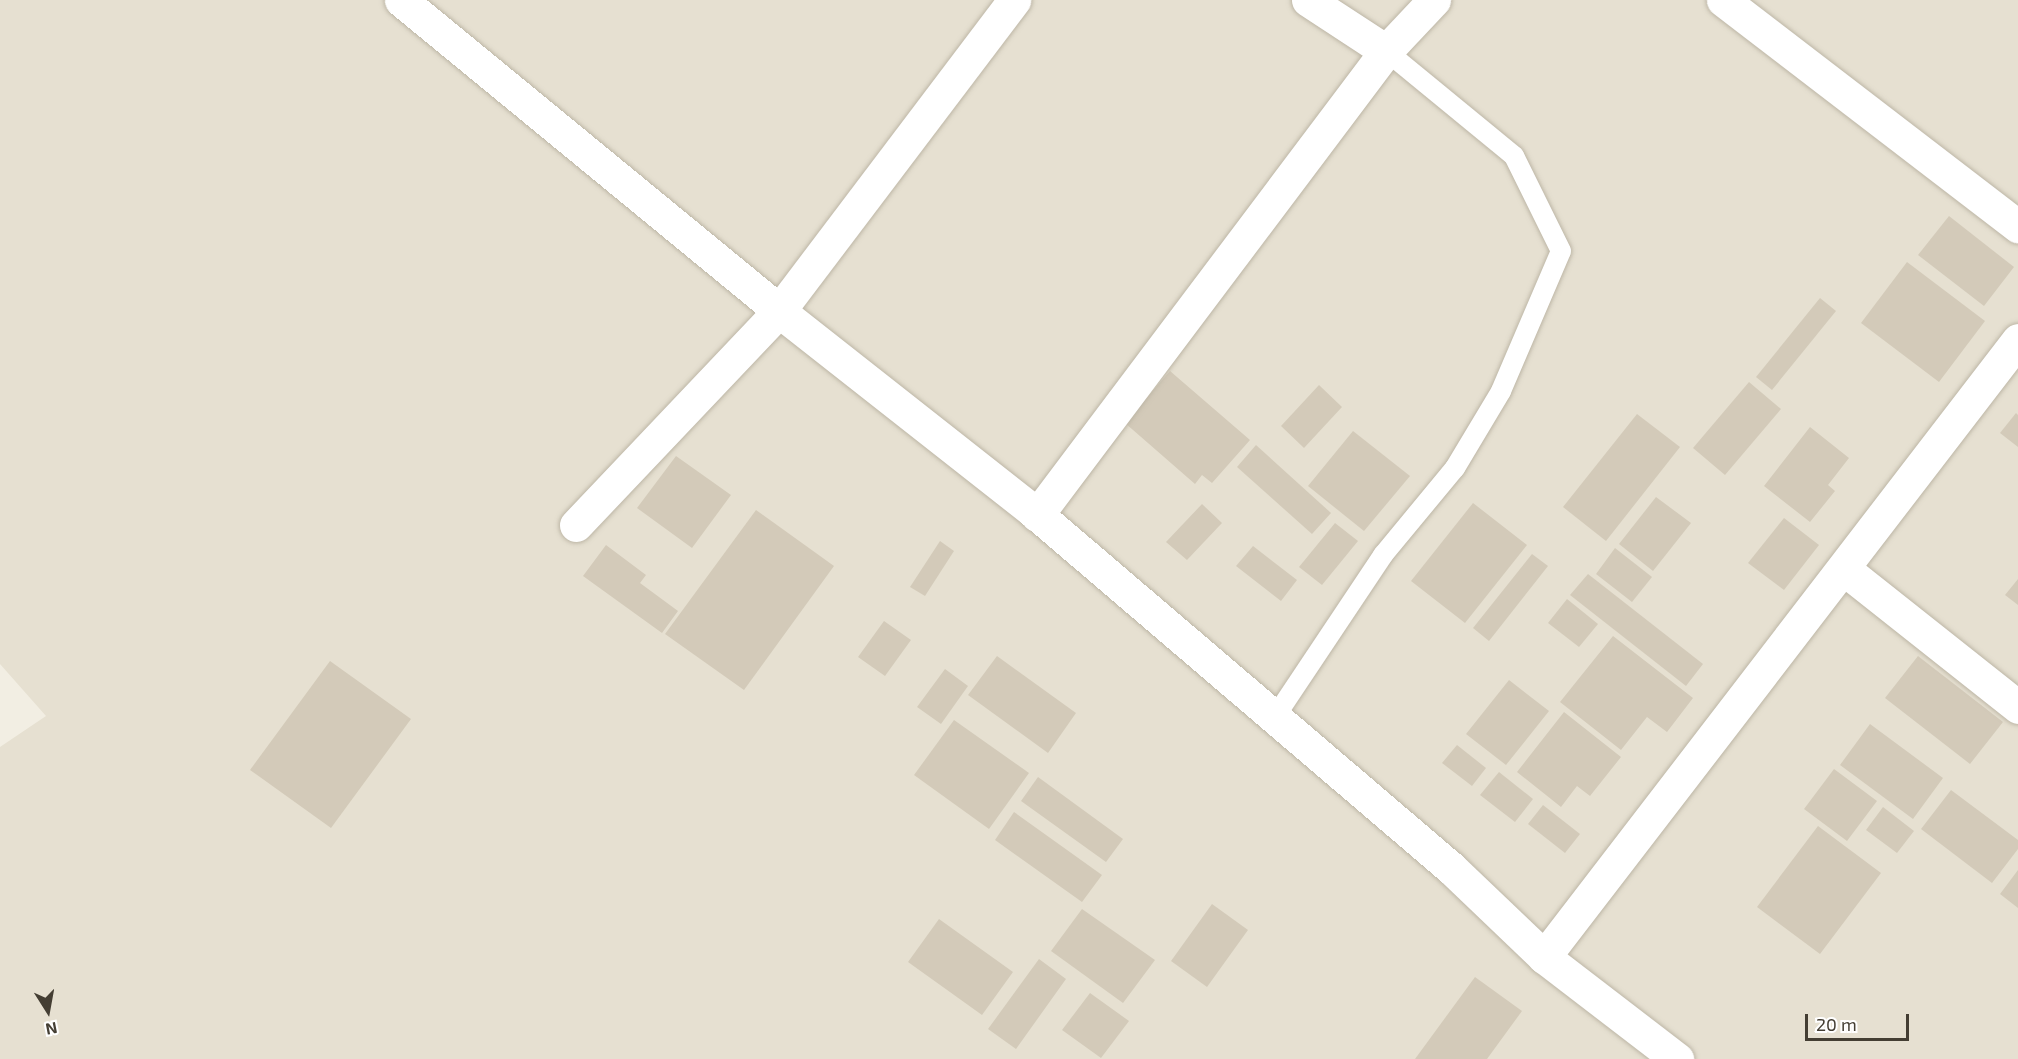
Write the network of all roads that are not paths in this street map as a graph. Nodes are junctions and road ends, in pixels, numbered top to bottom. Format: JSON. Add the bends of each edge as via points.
{"nodes":[{"id":1,"x":401,"y":0,"type":"edge"},
{"id":2,"x":1014,"y":0,"type":"edge"},
{"id":3,"x":1308,"y":0,"type":"edge"},
{"id":4,"x":1434,"y":0,"type":"edge"},
{"id":5,"x":1723,"y":0,"type":"edge"},
{"id":6,"x":1386,"y":51,"type":"junction"},
{"id":7,"x":2018,"y":226,"type":"edge"},
{"id":8,"x":779,"y":311,"type":"junction"},
{"id":9,"x":2018,"y":340,"type":"edge"},
{"id":10,"x":1037,"y":515,"type":"junction"},
{"id":11,"x":576,"y":525,"type":"dead end"},
{"id":12,"x":1844,"y":569,"type":"junction"},
{"id":13,"x":2018,"y":707,"type":"edge"},
{"id":14,"x":1275,"y":717,"type":"junction"},
{"id":15,"x":1544,"y":957,"type":"junction"},
{"id":16,"x":1677,"y":1059,"type":"edge"}],
"edges":[{"from":1,"to":8,"type":"street"},
{"from":2,"to":8,"type":"street"},
{"from":3,"to":6,"type":"street"},
{"from":4,"to":6,"type":"street"},
{"from":5,"to":7,"type":"street"},
{"from":6,"to":10,"type":"street"},
{"from":6,"to":14,"type":"lane","via":[[1514,156],[1561,251],[1501,391],[1455,468],[1383,555]]},
{"from":8,"to":10,"type":"street"},
{"from":8,"to":11,"type":"street"},
{"from":9,"to":12,"type":"street"},
{"from":10,"to":14,"type":"street"},
{"from":12,"to":13,"type":"street"},
{"from":12,"to":15,"type":"street"},
{"from":14,"to":15,"type":"street","via":[[1451,868]]},
{"from":15,"to":16,"type":"street"}]}
